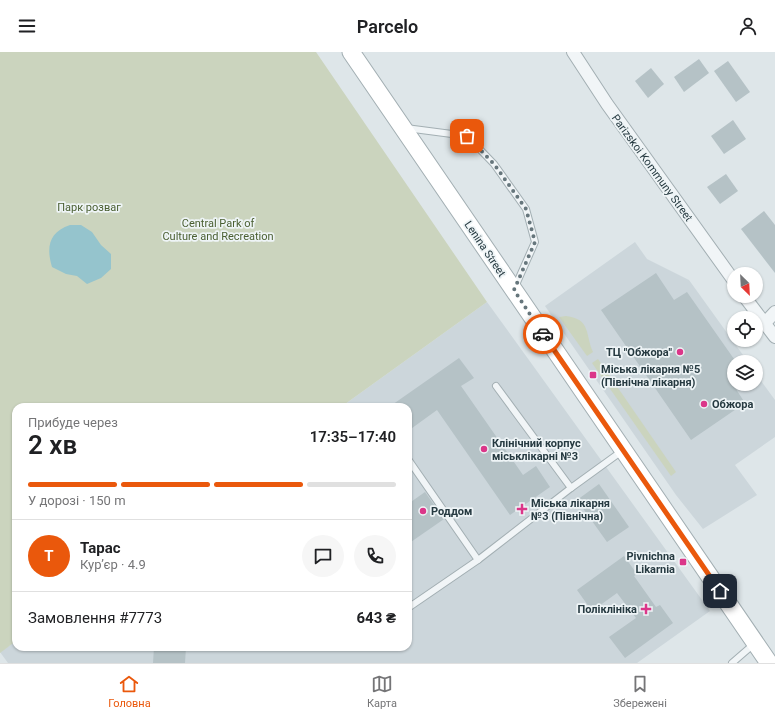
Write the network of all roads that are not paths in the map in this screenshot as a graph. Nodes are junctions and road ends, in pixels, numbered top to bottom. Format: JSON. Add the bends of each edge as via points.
{"nodes":[{"id":1,"x":351,"y":52,"type":"edge"},
{"id":2,"x":573,"y":52,"type":"edge"},
{"id":3,"x":402,"y":128,"type":"junction"},
{"id":4,"x":727,"y":272,"type":"edge"},
{"id":5,"x":514,"y":290,"type":"junction"},
{"id":6,"x":749,"y":303,"type":"edge"},
{"id":7,"x":775,"y":312,"type":"edge"},
{"id":8,"x":764,"y":324,"type":"junction"},
{"id":9,"x":775,"y":337,"type":"edge"},
{"id":10,"x":496,"y":386,"type":"dead end"},
{"id":11,"x":623,"y":451,"type":"junction"},
{"id":12,"x":412,"y":465,"type":"edge"},
{"id":13,"x":571,"y":488,"type":"junction"},
{"id":14,"x":478,"y":560,"type":"junction"},
{"id":15,"x":412,"y":605,"type":"edge"},
{"id":16,"x":755,"y":643,"type":"junction"},
{"id":17,"x":732,"y":663,"type":"edge"},
{"id":18,"x":769,"y":663,"type":"edge"}],
"edges":[{"from":1,"to":3,"type":"main road","name":"Lenina Street"},
{"from":2,"to":4,"type":"street","name":"Parizskoi Kommuny Street","via":[[606,104]]},
{"from":3,"to":5,"type":"main road","name":"Lenina Street"},
{"from":3,"to":5,"type":"lane","via":[[467,136],[494,164],[526,209],[535,242]]},
{"from":5,"to":11,"type":"main road","name":"Lenina Street"},
{"from":6,"to":8,"type":"street"},
{"from":7,"to":8,"type":"street"},
{"from":8,"to":9,"type":"street"},
{"from":10,"to":13,"type":"lane"},
{"from":11,"to":13,"type":"lane"},
{"from":11,"to":16,"type":"main road","name":"Lenina Street"},
{"from":12,"to":14,"type":"lane"},
{"from":13,"to":14,"type":"lane"},
{"from":14,"to":15,"type":"lane"},
{"from":16,"to":17,"type":"lane"},
{"from":16,"to":18,"type":"main road","name":"Lenina Street"}]}
